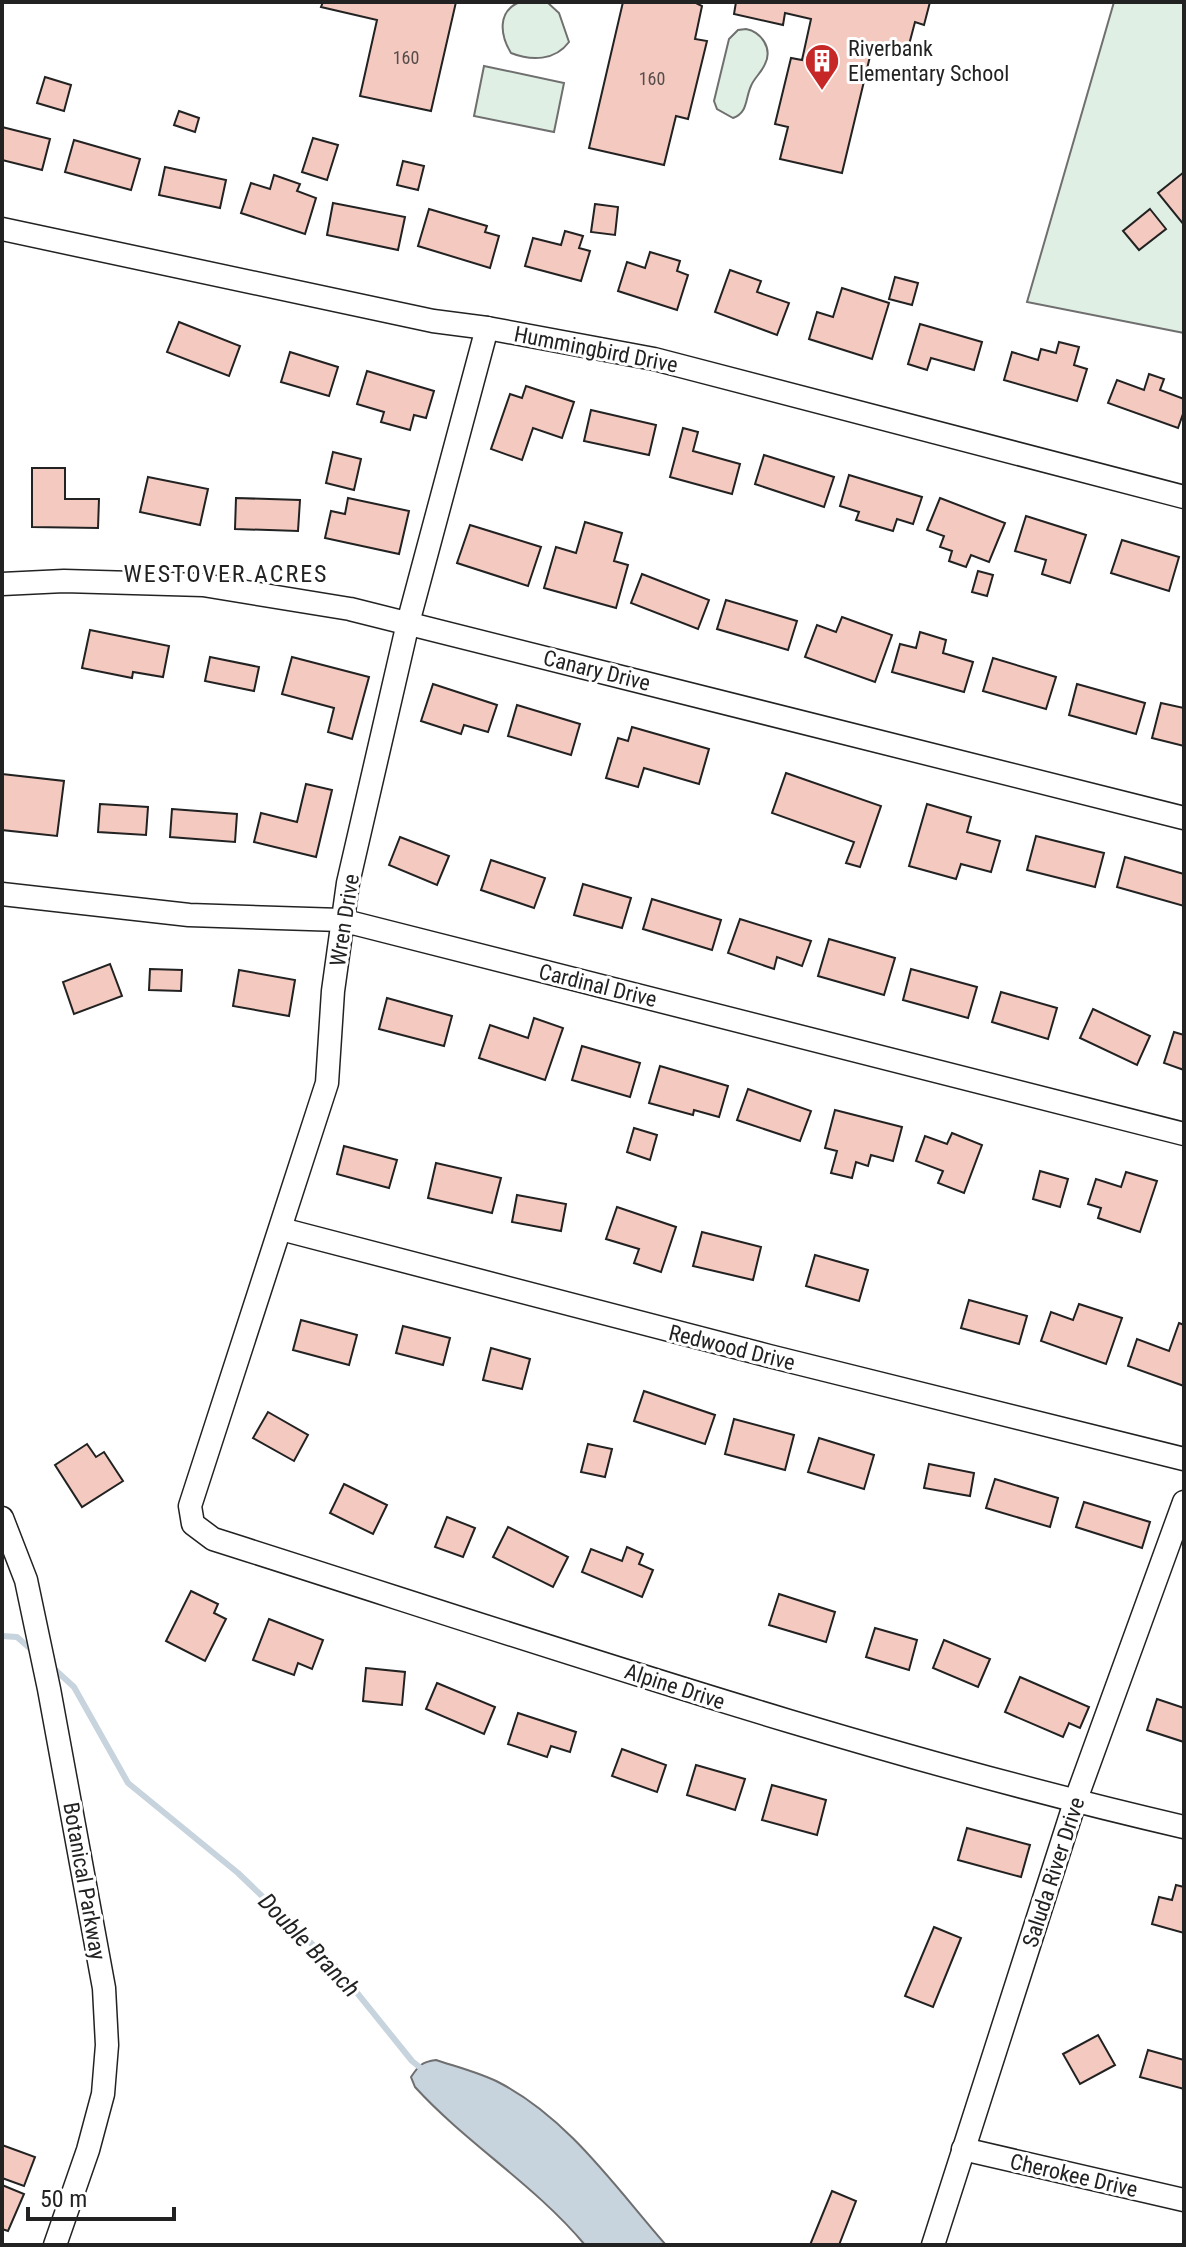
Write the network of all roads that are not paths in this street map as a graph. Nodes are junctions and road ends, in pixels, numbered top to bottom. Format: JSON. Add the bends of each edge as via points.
{"nodes":[{"id":1,"x":2,"y":229,"type":"edge"},
{"id":2,"x":487,"y":328,"type":"junction"},
{"id":3,"x":1184,"y":497,"type":"edge"},
{"id":4,"x":2,"y":584,"type":"edge"},
{"id":5,"x":408,"y":623,"type":"junction"},
{"id":6,"x":1184,"y":818,"type":"edge"},
{"id":7,"x":2,"y":894,"type":"edge"},
{"id":8,"x":341,"y":920,"type":"junction"},
{"id":9,"x":1184,"y":1134,"type":"edge"},
{"id":10,"x":281,"y":1229,"type":"junction"},
{"id":11,"x":1184,"y":1459,"type":"edge"},
{"id":12,"x":1184,"y":1502,"type":"edge"},
{"id":13,"x":190,"y":1506,"type":"joint"},
{"id":14,"x":2,"y":1518,"type":"edge"},
{"id":15,"x":1075,"y":1802,"type":"junction"},
{"id":16,"x":1184,"y":1827,"type":"edge"},
{"id":17,"x":963,"y":2149,"type":"junction"},
{"id":18,"x":1184,"y":2200,"type":"edge"},
{"id":19,"x":55,"y":2245,"type":"edge"},
{"id":20,"x":933,"y":2245,"type":"edge"}],
"edges":[{"from":1,"to":2,"type":"street","name":"Hummingbird Drive"},
{"from":2,"to":3,"type":"street","name":"Hummingbird Drive","via":[[654,359]]},
{"from":2,"to":5,"type":"street","name":"Wren Drive"},
{"from":4,"to":5,"type":"street","name":"Canary Drive","via":[[203,585]]},
{"from":5,"to":6,"type":"street","name":"Canary Drive"},
{"from":5,"to":8,"type":"street","name":"Wren Drive"},
{"from":7,"to":8,"type":"street","name":"Cardinal Drive","via":[[189,915]]},
{"from":8,"to":9,"type":"street","name":"Cardinal Drive"},
{"from":8,"to":10,"type":"street","name":"Wren Drive","via":[[327,1083]]},
{"from":10,"to":11,"type":"street","name":"Redwood Drive"},
{"from":10,"to":13,"type":"street","name":"Wren Drive"},
{"from":12,"to":15,"type":"street","name":"Saluda River Drive"},
{"from":13,"to":15,"type":"street","name":"Alpine Drive","via":[[193,1524],[213,1539],[779,1719]]},
{"from":14,"to":19,"type":"street","name":"Botanical Parkway","via":[[23,1570],[49,1689],[104,1988],[103,2094]]},
{"from":15,"to":16,"type":"street","name":"Alpine Drive"},
{"from":15,"to":17,"type":"street","name":"Saluda River Drive"},
{"from":17,"to":18,"type":"street","name":"Cherokee Drive"},
{"from":17,"to":20,"type":"street","name":"Saluda River Drive"}]}
